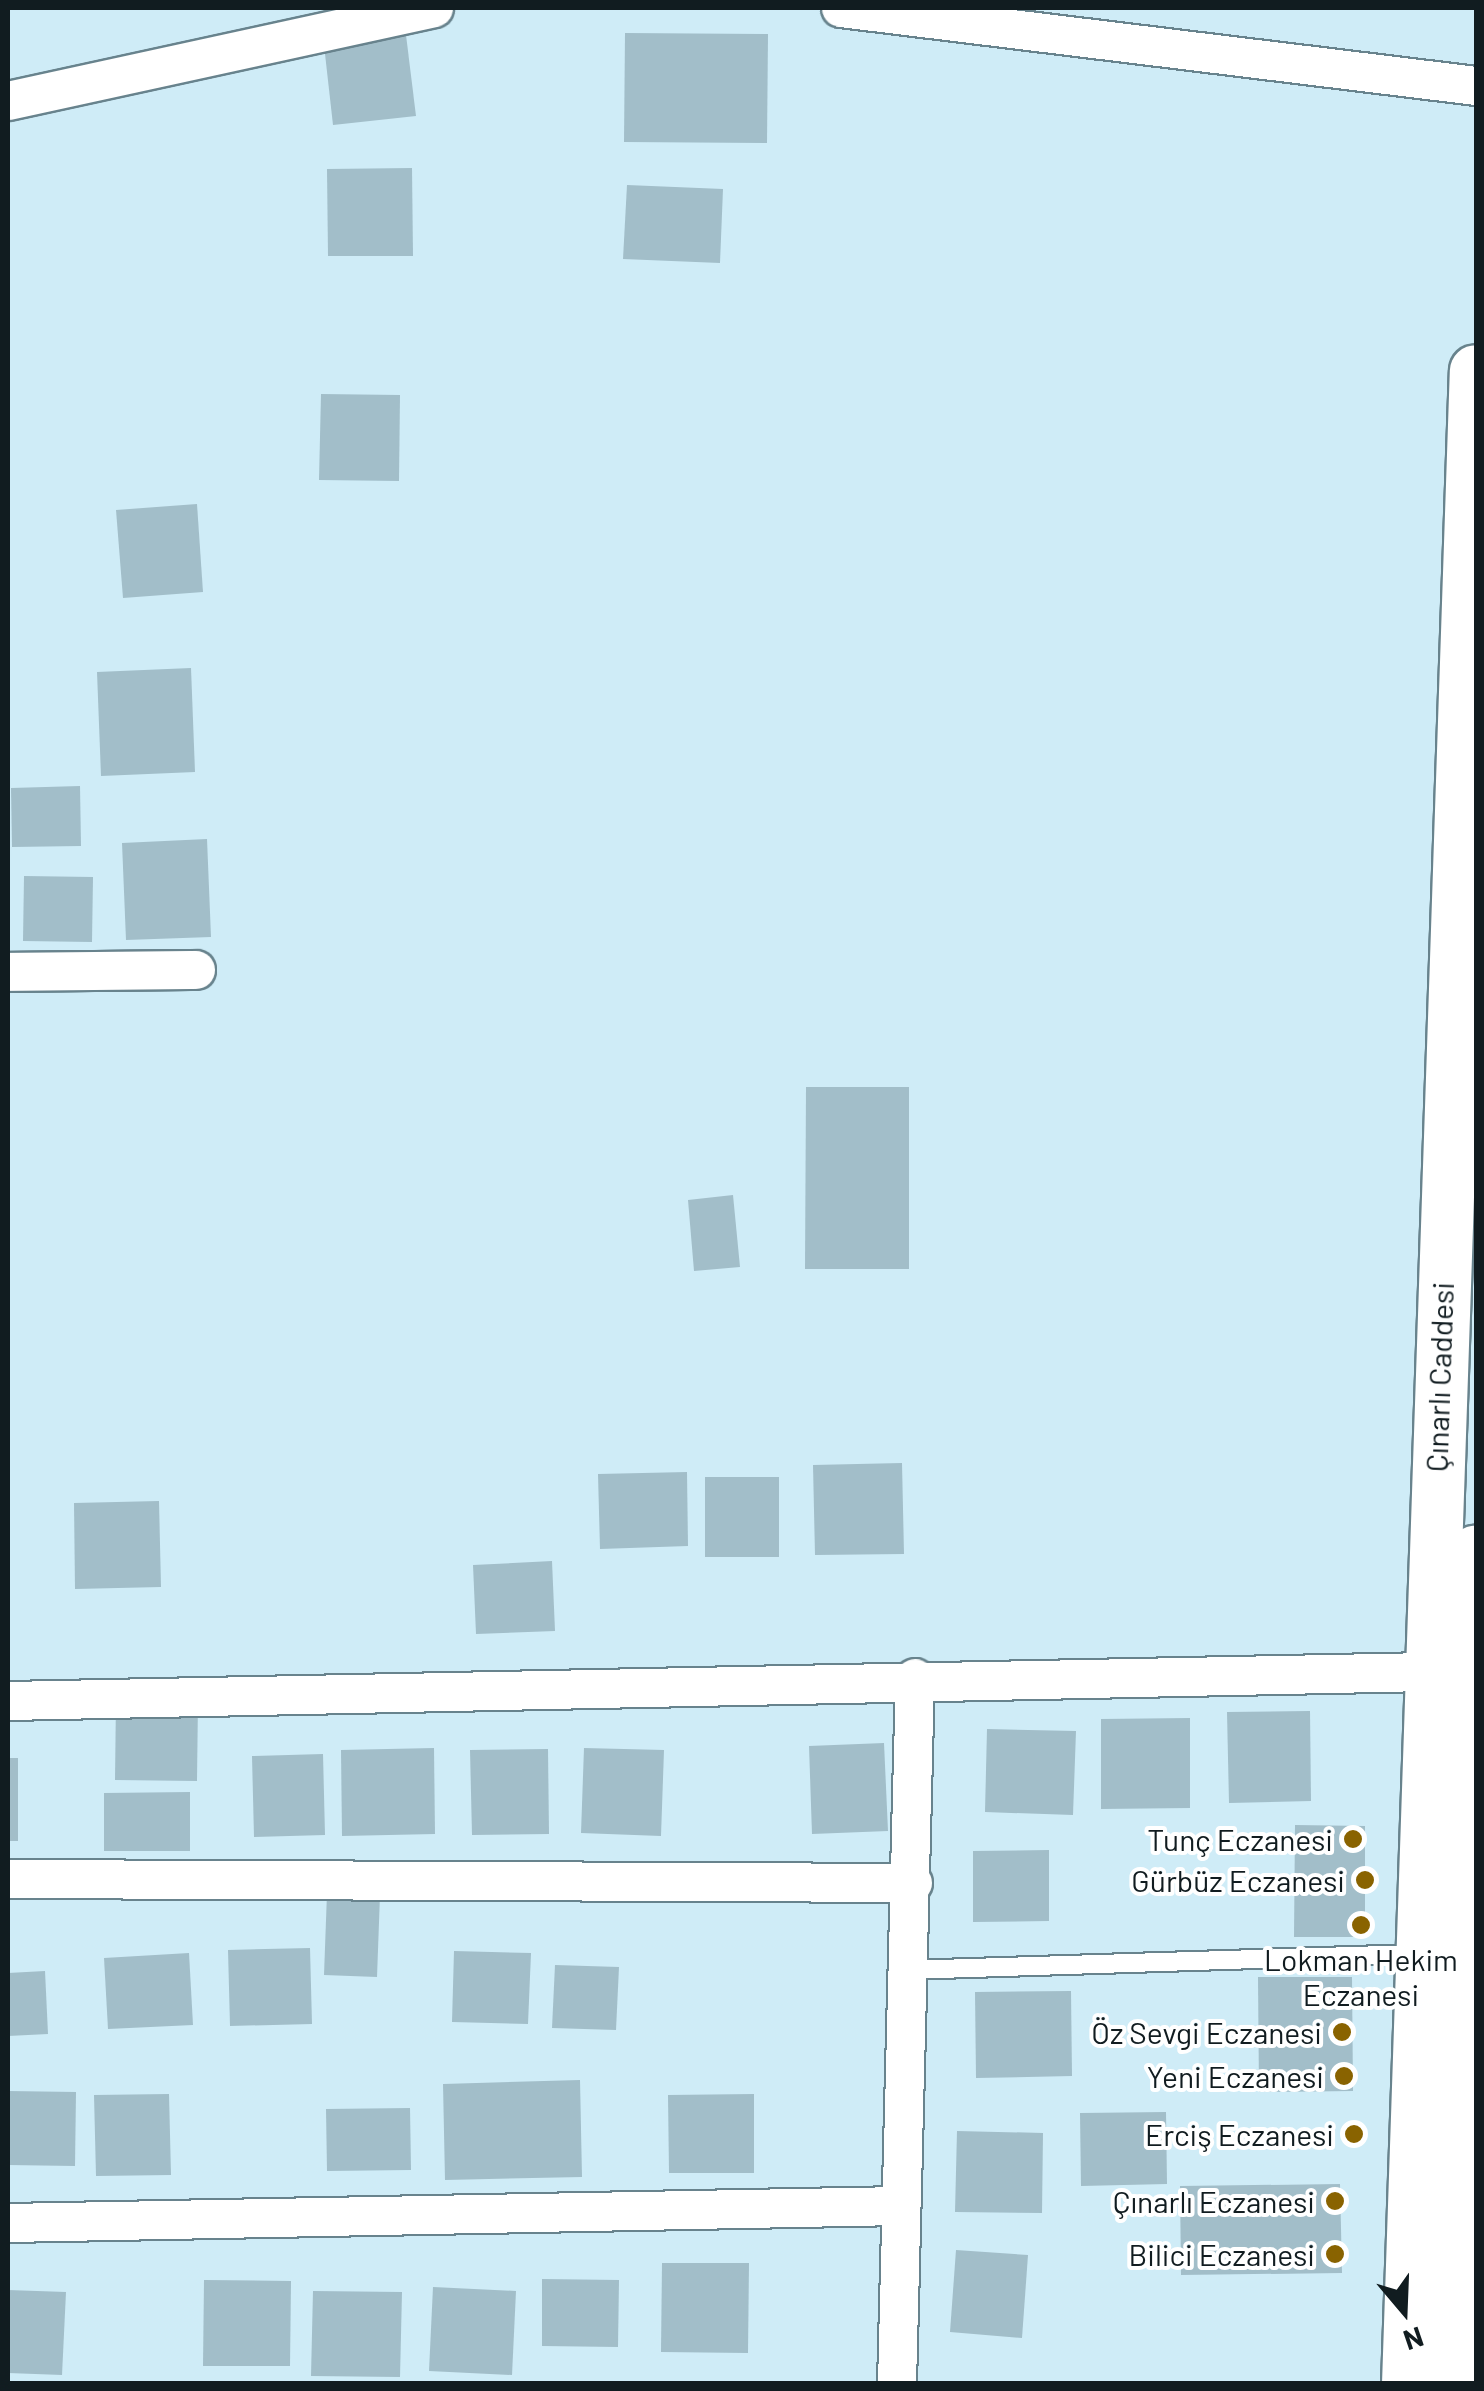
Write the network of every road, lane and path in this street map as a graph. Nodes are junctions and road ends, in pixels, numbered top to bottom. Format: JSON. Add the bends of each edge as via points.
{"nodes":[{"id":1,"x":434,"y":8,"type":"edge"},
{"id":2,"x":841,"y":8,"type":"edge"},
{"id":3,"x":1476,"y":86,"type":"edge"},
{"id":4,"x":8,"y":101,"type":"edge"},
{"id":5,"x":1476,"y":371,"type":"edge"},
{"id":6,"x":196,"y":970,"type":"dead end"},
{"id":7,"x":8,"y":972,"type":"edge"},
{"id":8,"x":1465,"y":1578,"type":"edge"},
{"id":9,"x":1429,"y":1672,"type":"junction"},
{"id":10,"x":915,"y":1678,"type":"junction"},
{"id":11,"x":8,"y":1702,"type":"edge"},
{"id":12,"x":8,"y":1879,"type":"edge"},
{"id":13,"x":913,"y":1883,"type":"junction"},
{"id":14,"x":1450,"y":1957,"type":"edge"},
{"id":15,"x":907,"y":1970,"type":"junction"},
{"id":16,"x":1451,"y":2045,"type":"edge"},
{"id":17,"x":898,"y":2206,"type":"junction"},
{"id":18,"x":8,"y":2223,"type":"edge"},
{"id":19,"x":897,"y":2384,"type":"edge"},
{"id":20,"x":1408,"y":2384,"type":"edge"},
{"id":21,"x":1457,"y":2384,"type":"edge"}],
"edges":[{"from":1,"to":4,"type":"street"},
{"from":2,"to":3,"type":"street"},
{"from":5,"to":8,"type":"street","name":"Çınarlı Caddesi"},
{"from":6,"to":7,"type":"street"},
{"from":8,"to":9,"type":"street","name":"Çınarlı Caddesi"},
{"from":8,"to":14,"type":"street"},
{"from":9,"to":10,"type":"street"},
{"from":9,"to":14,"type":"street","name":"Çınarlı Caddesi"},
{"from":10,"to":11,"type":"street"},
{"from":10,"to":13,"type":"street"},
{"from":12,"to":13,"type":"street"},
{"from":13,"to":15,"type":"street"},
{"from":14,"to":15,"type":"lane"},
{"from":14,"to":16,"type":"street","name":"Çınarlı Caddesi"},
{"from":15,"to":17,"type":"street"},
{"from":16,"to":20,"type":"street","name":"Çınarlı Caddesi"},
{"from":16,"to":21,"type":"street"},
{"from":17,"to":18,"type":"street"},
{"from":17,"to":19,"type":"street"}]}
